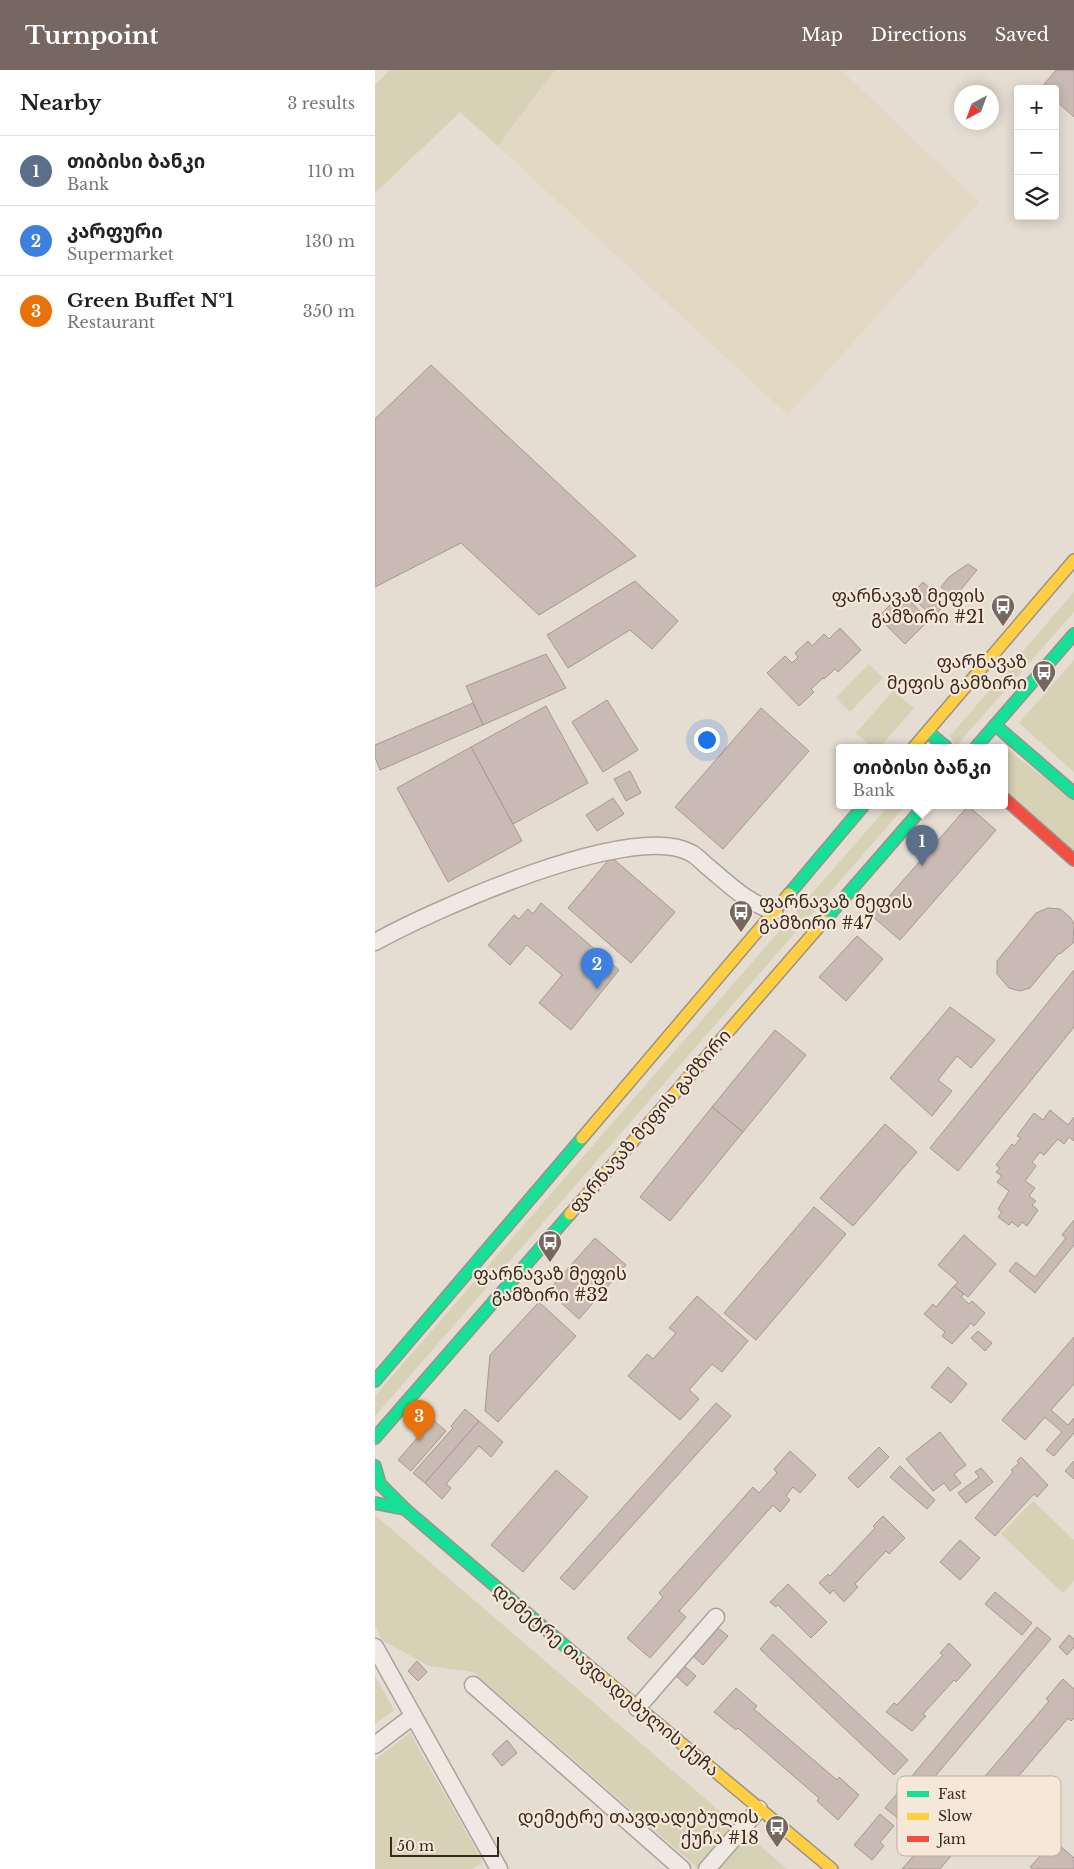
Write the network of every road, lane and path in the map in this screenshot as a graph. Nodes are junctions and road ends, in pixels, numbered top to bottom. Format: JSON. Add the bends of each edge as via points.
{"nodes":[{"id":1,"x":1074,"y":560,"type":"edge"},
{"id":2,"x":1074,"y":634,"type":"edge"},
{"id":3,"x":995,"y":726,"type":"junction"},
{"id":4,"x":928,"y":732,"type":"junction"},
{"id":5,"x":917,"y":744,"type":"edge"},
{"id":6,"x":942,"y":744,"type":"edge"},
{"id":7,"x":979,"y":744,"type":"edge"},
{"id":8,"x":1074,"y":793,"type":"edge"},
{"id":9,"x":1008,"y":802,"type":"edge"},
{"id":10,"x":862,"y":809,"type":"edge"},
{"id":11,"x":922,"y":809,"type":"edge"},
{"id":12,"x":1074,"y":860,"type":"edge"},
{"id":13,"x":774,"y":912,"type":"junction"},
{"id":14,"x":375,"y":942,"type":"edge"},
{"id":15,"x":375,"y":1381,"type":"edge"},
{"id":16,"x":377,"y":1436,"type":"edge"},
{"id":17,"x":375,"y":1448,"type":"edge"},
{"id":18,"x":375,"y":1466,"type":"edge"},
{"id":19,"x":378,"y":1482,"type":"edge"},
{"id":20,"x":375,"y":1503,"type":"edge"},
{"id":21,"x":405,"y":1509,"type":"junction"},
{"id":22,"x":715,"y":1617,"type":"dead end"},
{"id":23,"x":375,"y":1648,"type":"edge"},
{"id":24,"x":473,"y":1685,"type":"dead end"},
{"id":25,"x":637,"y":1708,"type":"junction"},
{"id":26,"x":413,"y":1716,"type":"junction"},
{"id":27,"x":375,"y":1745,"type":"edge"},
{"id":28,"x":759,"y":1808,"type":"junction"},
{"id":29,"x":499,"y":1869,"type":"edge"},
{"id":30,"x":682,"y":1869,"type":"edge"},
{"id":31,"x":707,"y":1869,"type":"edge"},
{"id":32,"x":832,"y":1869,"type":"edge"}],
"edges":[{"from":1,"to":4,"type":"main road"},
{"from":2,"to":3,"type":"main road"},
{"from":3,"to":7,"type":"main road"},
{"from":3,"to":8,"type":"main road"},
{"from":4,"to":5,"type":"main road"},
{"from":4,"to":6,"type":"main road"},
{"from":9,"to":12,"type":"main road"},
{"from":10,"to":13,"type":"main road"},
{"from":11,"to":16,"type":"main road","name":"ფარნავაზ მეფის გამზირი"},
{"from":13,"to":14,"type":"street","via":[[755,905],[691,852],[664,845],[633,845],[538,870]]},
{"from":13,"to":15,"type":"main road"},
{"from":16,"to":17,"type":"main road"},
{"from":18,"to":19,"type":"main road"},
{"from":19,"to":21,"type":"main road"},
{"from":20,"to":21,"type":"main road","name":"დემეტრე თავდადებულის ქუჩა"},
{"from":21,"to":25,"type":"main road","name":"დემეტრე თავდადებულის ქუჩა"},
{"from":22,"to":25,"type":"street"},
{"from":23,"to":26,"type":"street"},
{"from":24,"to":30,"type":"street"},
{"from":25,"to":28,"type":"main road","name":"დემეტრე თავდადებულის ქუჩა"},
{"from":26,"to":27,"type":"street"},
{"from":26,"to":29,"type":"street"},
{"from":28,"to":31,"type":"street"},
{"from":28,"to":32,"type":"main road","name":"დემეტრე თავდადებულის ქუჩა"}]}
